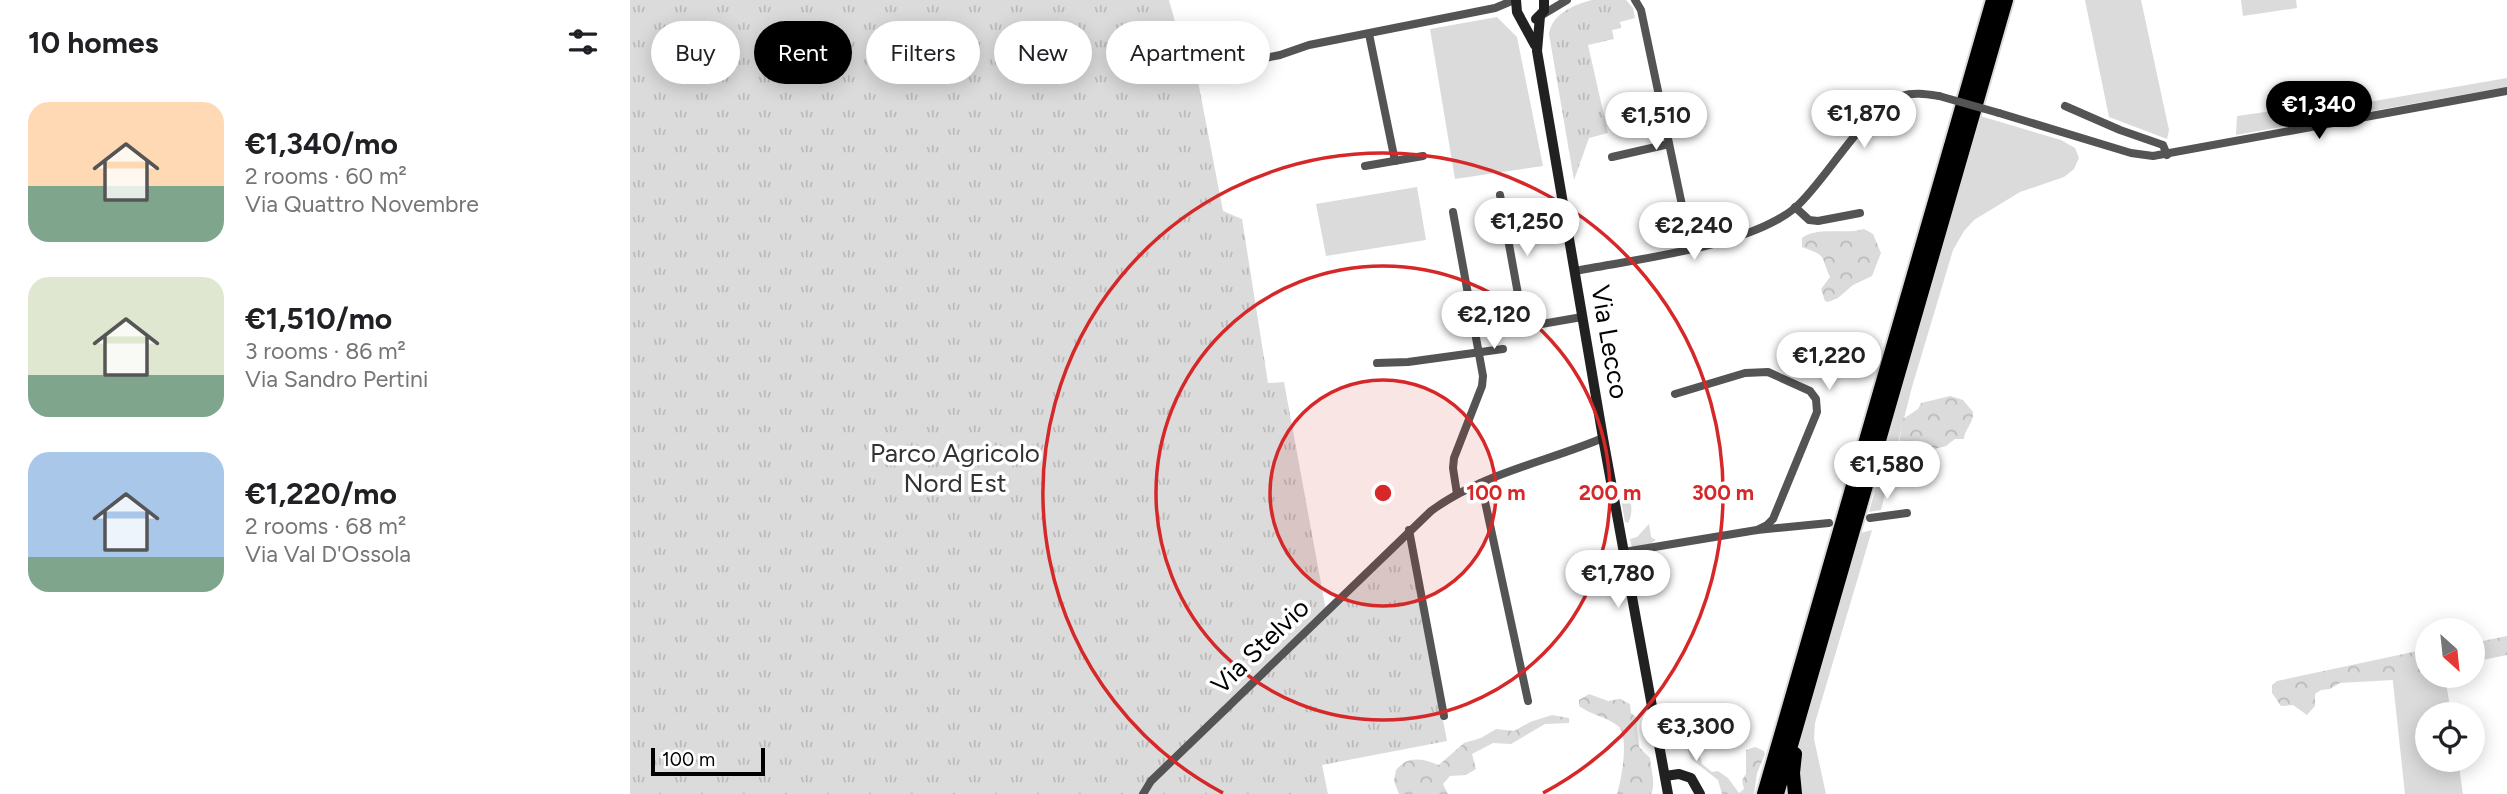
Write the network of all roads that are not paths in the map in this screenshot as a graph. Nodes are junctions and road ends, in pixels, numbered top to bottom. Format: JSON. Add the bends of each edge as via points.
{"nodes":[{"id":1,"x":1515,"y":0,"type":"edge"},
{"id":2,"x":1544,"y":0,"type":"edge"},
{"id":3,"x":1567,"y":0,"type":"edge"},
{"id":4,"x":1635,"y":0,"type":"edge"},
{"id":5,"x":1993,"y":0,"type":"edge"},
{"id":6,"x":2006,"y":0,"type":"edge"},
{"id":7,"x":1495,"y":8,"type":"junction"},
{"id":8,"x":1519,"y":15,"type":"junction"},
{"id":9,"x":1541,"y":16,"type":"junction"},
{"id":10,"x":1369,"y":34,"type":"junction"},
{"id":11,"x":1537,"y":51,"type":"junction"},
{"id":12,"x":1270,"y":57,"type":"edge"},
{"id":13,"x":2507,"y":91,"type":"edge"},
{"id":14,"x":2064,"y":106,"type":"dead end"},
{"id":15,"x":1669,"y":144,"type":"junction"},
{"id":16,"x":2166,"y":155,"type":"junction"},
{"id":17,"x":1423,"y":156,"type":"dead end"},
{"id":18,"x":1612,"y":157,"type":"dead end"},
{"id":19,"x":1395,"y":161,"type":"junction"},
{"id":20,"x":1365,"y":166,"type":"dead end"},
{"id":21,"x":1500,"y":195,"type":"dead end"},
{"id":22,"x":1795,"y":207,"type":"junction"},
{"id":23,"x":1453,"y":212,"type":"dead end"},
{"id":24,"x":1565,"y":213,"type":"junction"},
{"id":25,"x":1860,"y":213,"type":"dead end"},
{"id":26,"x":1507,"y":226,"type":"junction"},
{"id":27,"x":1691,"y":248,"type":"junction"},
{"id":28,"x":1575,"y":271,"type":"junction"},
{"id":29,"x":1582,"y":317,"type":"junction"},
{"id":30,"x":1503,"y":349,"type":"dead end"},
{"id":31,"x":1480,"y":353,"type":"junction"},
{"id":32,"x":1377,"y":363,"type":"dead end"},
{"id":33,"x":1675,"y":394,"type":"dead end"},
{"id":34,"x":1603,"y":438,"type":"junction"},
{"id":35,"x":1481,"y":483,"type":"junction"},
{"id":36,"x":1457,"y":494,"type":"junction"},
{"id":37,"x":1907,"y":513,"type":"dead end"},
{"id":38,"x":1870,"y":518,"type":"dead end"},
{"id":39,"x":1829,"y":523,"type":"dead end"},
{"id":40,"x":1409,"y":530,"type":"junction"},
{"id":41,"x":1757,"y":530,"type":"junction"},
{"id":42,"x":1623,"y":552,"type":"junction"},
{"id":43,"x":1813,"y":668,"type":"junction"},
{"id":44,"x":1528,"y":701,"type":"dead end"},
{"id":45,"x":1444,"y":716,"type":"dead end"},
{"id":46,"x":1665,"y":776,"type":"junction"},
{"id":47,"x":1143,"y":794,"type":"edge"},
{"id":48,"x":1668,"y":794,"type":"edge"},
{"id":49,"x":1700,"y":794,"type":"edge"},
{"id":50,"x":1764,"y":794,"type":"edge"},
{"id":51,"x":1777,"y":794,"type":"edge"},
{"id":52,"x":1795,"y":794,"type":"edge"}],
"edges":[{"from":1,"to":7,"type":"street"},
{"from":1,"to":8,"type":"street","name":"Via Lecco"},
{"from":2,"to":9,"type":"street","name":"Via Lecco"},
{"from":3,"to":9,"type":"street"},
{"from":4,"to":15,"type":"street","via":[[1641,10]]},
{"from":5,"to":50,"type":"highway"},
{"from":6,"to":43,"type":"highway"},
{"from":7,"to":8,"type":"street"},
{"from":7,"to":10,"type":"street"},
{"from":8,"to":9,"type":"street","via":[[1528,20]]},
{"from":8,"to":11,"type":"street","name":"Via Lecco"},
{"from":9,"to":11,"type":"street","name":"Via Lecco"},
{"from":10,"to":12,"type":"street"},
{"from":10,"to":19,"type":"street"},
{"from":11,"to":24,"type":"street","name":"Via Lecco"},
{"from":13,"to":16,"type":"street"},
{"from":14,"to":16,"type":"street","via":[[2163,145]]},
{"from":15,"to":18,"type":"street"},
{"from":15,"to":27,"type":"street"},
{"from":16,"to":22,"type":"street","bridge":true,"via":[[2131,153],[1938,96],[1913,93],[1886,104]]},
{"from":17,"to":19,"type":"street"},
{"from":19,"to":20,"type":"street"},
{"from":21,"to":26,"type":"street"},
{"from":22,"to":25,"type":"street","via":[[1809,220],[1818,221]]},
{"from":22,"to":27,"type":"street","via":[[1746,234]]},
{"from":23,"to":31,"type":"street"},
{"from":24,"to":26,"type":"street"},
{"from":24,"to":28,"type":"street","name":"Via Lecco"},
{"from":26,"to":29,"type":"street","via":[[1524,327]]},
{"from":27,"to":28,"type":"street"},
{"from":28,"to":29,"type":"street","name":"Via Lecco"},
{"from":29,"to":34,"type":"street","name":"Via Lecco"},
{"from":30,"to":31,"type":"street"},
{"from":31,"to":32,"type":"street"},
{"from":31,"to":36,"type":"street","via":[[1482,386],[1454,458]]},
{"from":33,"to":41,"type":"street","via":[[1757,371],[1810,391],[1816,399],[1817,412],[1773,519]]},
{"from":34,"to":35,"type":"street","name":"Via Stelvio"},
{"from":34,"to":42,"type":"street","name":"Via Lecco"},
{"from":35,"to":36,"type":"street","name":"Via Stelvio"},
{"from":35,"to":44,"type":"street"},
{"from":36,"to":40,"type":"street","name":"Via Stelvio"},
{"from":37,"to":38,"type":"street"},
{"from":39,"to":41,"type":"street"},
{"from":40,"to":45,"type":"street"},
{"from":40,"to":47,"type":"street","name":"Via Stelvio","via":[[1151,781]]},
{"from":41,"to":42,"type":"street"},
{"from":42,"to":46,"type":"street","name":"Via Lecco"},
{"from":43,"to":51,"type":"highway"},
{"from":43,"to":52,"type":"highway","via":[[1793,762]]},
{"from":46,"to":48,"type":"street","name":"Via Lecco"},
{"from":46,"to":49,"type":"street","via":[[1691,778]]}]}
